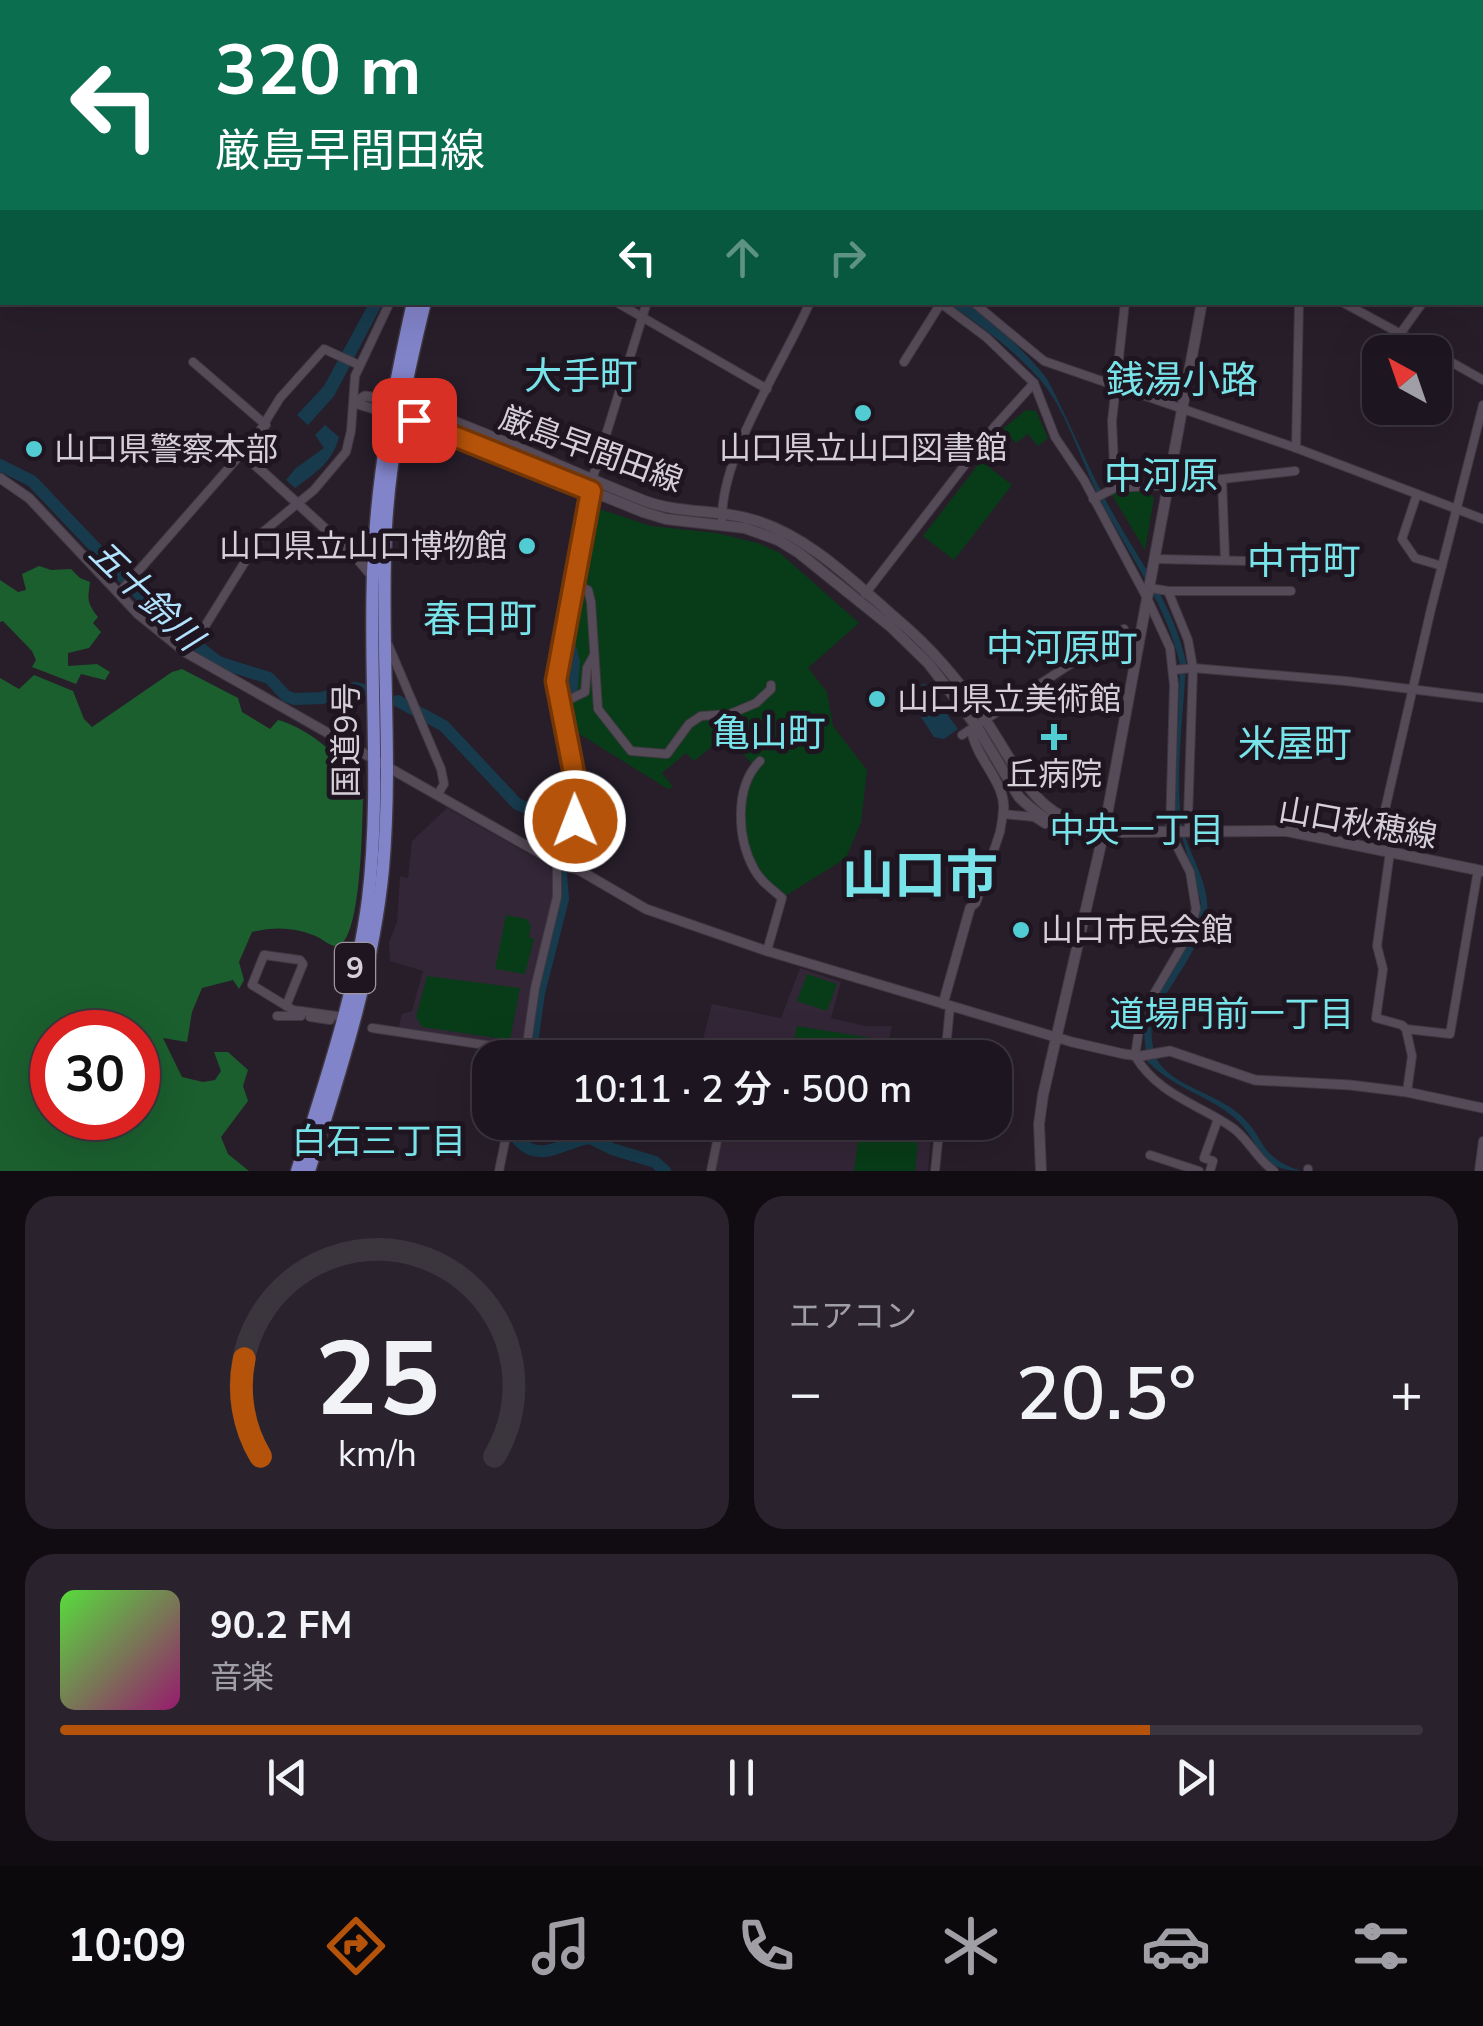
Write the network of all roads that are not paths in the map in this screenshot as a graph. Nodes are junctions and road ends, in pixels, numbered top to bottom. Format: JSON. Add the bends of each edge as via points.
{"nodes":[{"id":1,"x":388,"y":305,"type":"edge"},
{"id":2,"x":413,"y":305,"type":"edge"},
{"id":3,"x":423,"y":305,"type":"edge"},
{"id":4,"x":621,"y":305,"type":"edge"},
{"id":5,"x":646,"y":305,"type":"edge"},
{"id":6,"x":809,"y":305,"type":"edge"},
{"id":7,"x":939,"y":305,"type":"edge"},
{"id":8,"x":943,"y":305,"type":"edge"},
{"id":9,"x":976,"y":305,"type":"edge"},
{"id":10,"x":1125,"y":305,"type":"edge"},
{"id":11,"x":1201,"y":305,"type":"edge"},
{"id":12,"x":1299,"y":305,"type":"edge"},
{"id":13,"x":1347,"y":305,"type":"edge"},
{"id":14,"x":1420,"y":305,"type":"edge"},
{"id":15,"x":642,"y":317,"type":"junction"},
{"id":16,"x":1400,"y":334,"type":"joint"},
{"id":17,"x":192,"y":362,"type":"dead end"},
{"id":18,"x":904,"y":362,"type":"dead end"},
{"id":19,"x":1043,"y":362,"type":"junction"},
{"id":20,"x":1452,"y":363,"type":"edge"},
{"id":21,"x":357,"y":364,"type":"junction"},
{"id":22,"x":1033,"y":379,"type":"junction"},
{"id":23,"x":1483,"y":380,"type":"edge"},
{"id":24,"x":1118,"y":387,"type":"junction"},
{"id":25,"x":768,"y":390,"type":"junction"},
{"id":26,"x":354,"y":403,"type":"junction"},
{"id":27,"x":1483,"y":405,"type":"edge"},
{"id":28,"x":396,"y":408,"type":"junction"},
{"id":29,"x":1182,"y":409,"type":"junction"},
{"id":30,"x":266,"y":426,"type":"junction"},
{"id":31,"x":1296,"y":448,"type":"junction"},
{"id":32,"x":242,"y":453,"type":"junction"},
{"id":33,"x":1295,"y":471,"type":"dead end"},
{"id":34,"x":0,"y":478,"type":"edge"},
{"id":35,"x":1222,"y":479,"type":"junction"},
{"id":36,"x":591,"y":486,"type":"junction"},
{"id":37,"x":1169,"y":486,"type":"junction"},
{"id":38,"x":1111,"y":490,"type":"junction"},
{"id":39,"x":1417,"y":494,"type":"junction"},
{"id":40,"x":1094,"y":498,"type":"junction"},
{"id":41,"x":298,"y":505,"type":"junction"},
{"id":42,"x":1457,"y":509,"type":"junction"},
{"id":43,"x":722,"y":519,"type":"junction"},
{"id":44,"x":1483,"y":520,"type":"edge"},
{"id":45,"x":1155,"y":559,"type":"junction"},
{"id":46,"x":1225,"y":560,"type":"junction"},
{"id":47,"x":1292,"y":562,"type":"dead end"},
{"id":48,"x":1442,"y":566,"type":"junction"},
{"id":49,"x":372,"y":576,"type":"junction"},
{"id":50,"x":573,"y":584,"type":"junction"},
{"id":51,"x":122,"y":589,"type":"junction"},
{"id":52,"x":1156,"y":589,"type":"junction"},
{"id":53,"x":1291,"y":590,"type":"dead end"},
{"id":54,"x":865,"y":594,"type":"junction"},
{"id":55,"x":1124,"y":629,"type":"dead end"},
{"id":56,"x":385,"y":638,"type":"junction"},
{"id":57,"x":187,"y":650,"type":"junction"},
{"id":58,"x":594,"y":657,"type":"junction"},
{"id":59,"x":1192,"y":668,"type":"junction"},
{"id":60,"x":1174,"y":670,"type":"junction"},
{"id":61,"x":771,"y":685,"type":"dead end"},
{"id":62,"x":1413,"y":688,"type":"junction"},
{"id":63,"x":1483,"y":698,"type":"edge"},
{"id":64,"x":560,"y":704,"type":"junction"},
{"id":65,"x":974,"y":728,"type":"junction"},
{"id":66,"x":382,"y":761,"type":"junction"},
{"id":67,"x":760,"y":761,"type":"dead end"},
{"id":68,"x":1180,"y":783,"type":"junction"},
{"id":69,"x":438,"y":794,"type":"junction"},
{"id":70,"x":1002,"y":814,"type":"junction"},
{"id":71,"x":1058,"y":824,"type":"junction"},
{"id":72,"x":1104,"y":831,"type":"junction"},
{"id":73,"x":1190,"y":832,"type":"junction"},
{"id":74,"x":1170,"y":833,"type":"junction"},
{"id":75,"x":1376,"y":849,"type":"junction"},
{"id":76,"x":1390,"y":852,"type":"junction"},
{"id":77,"x":558,"y":862,"type":"junction"},
{"id":78,"x":1480,"y":870,"type":"edge"},
{"id":79,"x":970,"y":908,"type":"joint"},
{"id":80,"x":767,"y":951,"type":"junction"},
{"id":81,"x":947,"y":1005,"type":"junction"},
{"id":82,"x":286,"y":1006,"type":"junction"},
{"id":83,"x":301,"y":1014,"type":"junction"},
{"id":84,"x":277,"y":1016,"type":"dead end"},
{"id":85,"x":337,"y":1018,"type":"junction"},
{"id":86,"x":372,"y":1028,"type":"dead end"},
{"id":87,"x":1406,"y":1029,"type":"junction"},
{"id":88,"x":1057,"y":1036,"type":"junction"},
{"id":89,"x":528,"y":1040,"type":"edge"},
{"id":90,"x":946,"y":1040,"type":"edge"},
{"id":91,"x":472,"y":1045,"type":"edge"},
{"id":92,"x":1138,"y":1056,"type":"junction"},
{"id":93,"x":1406,"y":1092,"type":"junction"},
{"id":94,"x":1483,"y":1108,"type":"edge"},
{"id":95,"x":1218,"y":1120,"type":"junction"},
{"id":96,"x":506,"y":1140,"type":"edge"},
{"id":97,"x":717,"y":1140,"type":"edge"},
{"id":98,"x":938,"y":1140,"type":"edge"},
{"id":99,"x":1483,"y":1140,"type":"edge"},
{"id":100,"x":1150,"y":1155,"type":"dead end"},
{"id":101,"x":1204,"y":1158,"type":"junction"},
{"id":102,"x":297,"y":1171,"type":"edge"},
{"id":103,"x":309,"y":1171,"type":"edge"},
{"id":104,"x":500,"y":1171,"type":"edge"},
{"id":105,"x":712,"y":1171,"type":"edge"},
{"id":106,"x":935,"y":1171,"type":"edge"},
{"id":107,"x":1042,"y":1171,"type":"edge"},
{"id":108,"x":1199,"y":1171,"type":"edge"},
{"id":109,"x":1210,"y":1171,"type":"edge"},
{"id":110,"x":1274,"y":1171,"type":"edge"},
{"id":111,"x":1479,"y":1171,"type":"edge"}],
"edges":[{"from":1,"to":21,"type":"street"},
{"from":2,"to":28,"type":"highway","name":"国道9号","number":"9"},
{"from":3,"to":28,"type":"highway","name":"国道9号","number":"9"},
{"from":4,"to":15,"type":"street"},
{"from":5,"to":15,"type":"street"},
{"from":6,"to":25,"type":"street"},
{"from":7,"to":18,"type":"street"},
{"from":8,"to":22,"type":"street"},
{"from":9,"to":19,"type":"street"},
{"from":10,"to":24,"type":"street"},
{"from":11,"to":29,"type":"main road"},
{"from":12,"to":31,"type":"street"},
{"from":13,"to":16,"type":"street"},
{"from":14,"to":16,"type":"street"},
{"from":15,"to":25,"type":"street"},
{"from":15,"to":36,"type":"street"},
{"from":17,"to":30,"type":"street"},
{"from":19,"to":22,"type":"street"},
{"from":19,"to":24,"type":"street"},
{"from":20,"to":23,"type":"street"},
{"from":21,"to":26,"type":"street"},
{"from":21,"to":30,"type":"street","via":[[324,349],[280,398]]},
{"from":22,"to":40,"type":"street","via":[[1061,450]]},
{"from":22,"to":54,"type":"street"},
{"from":24,"to":29,"type":"street"},
{"from":24,"to":38,"type":"street"},
{"from":25,"to":43,"type":"street","via":[[730,474]]},
{"from":26,"to":28,"type":"street"},
{"from":26,"to":41,"type":"street","via":[[346,452]]},
{"from":27,"to":42,"type":"street"},
{"from":28,"to":36,"type":"main road","name":"厳島早間田線"},
{"from":28,"to":49,"type":"highway","name":"国道9号","number":"9","via":[[376,508]]},
{"from":28,"to":56,"type":"highway","name":"国道9号","number":"9"},
{"from":29,"to":31,"type":"street"},
{"from":29,"to":37,"type":"main road"},
{"from":30,"to":32,"type":"street"},
{"from":31,"to":39,"type":"street"},
{"from":32,"to":41,"type":"street"},
{"from":32,"to":51,"type":"street"},
{"from":33,"to":35,"type":"street"},
{"from":34,"to":51,"type":"street"},
{"from":35,"to":37,"type":"street"},
{"from":35,"to":46,"type":"street"},
{"from":36,"to":43,"type":"main road","name":"厳島早間田線"},
{"from":36,"to":50,"type":"street"},
{"from":37,"to":38,"type":"street"},
{"from":37,"to":45,"type":"main road"},
{"from":38,"to":40,"type":"street"},
{"from":39,"to":42,"type":"street"},
{"from":39,"to":48,"type":"street","via":[[1402,539],[1415,558]]},
{"from":40,"to":52,"type":"street"},
{"from":41,"to":49,"type":"street"},
{"from":41,"to":57,"type":"street","via":[[264,531]]},
{"from":42,"to":44,"type":"street"},
{"from":42,"to":48,"type":"street"},
{"from":43,"to":54,"type":"main road","name":"厳島早間田線","via":[[746,518],[781,530]]},
{"from":43,"to":65,"type":"main road","name":"厳島早間田線","via":[[799,554],[909,643]]},
{"from":45,"to":46,"type":"street"},
{"from":45,"to":52,"type":"main road"},
{"from":46,"to":47,"type":"street"},
{"from":48,"to":62,"type":"street"},
{"from":49,"to":66,"type":"highway","name":"国道9号","number":"9"},
{"from":50,"to":58,"type":"street","via":[[588,590]]},
{"from":50,"to":64,"type":"street","via":[[556,681]]},
{"from":51,"to":57,"type":"street","via":[[138,614]]},
{"from":52,"to":53,"type":"street"},
{"from":52,"to":59,"type":"street","via":[[1188,640]]},
{"from":52,"to":60,"type":"street"},
{"from":52,"to":72,"type":"main road"},
{"from":54,"to":65,"type":"main road","name":"厳島早間田線","via":[[919,639]]},
{"from":55,"to":65,"type":"street"},
{"from":56,"to":66,"type":"highway","name":"国道9号","number":"9"},
{"from":56,"to":69,"type":"street","via":[[441,770]]},
{"from":57,"to":66,"type":"street"},
{"from":58,"to":61,"type":"street","via":[[598,709],[631,751],[642,754],[667,754],[701,716],[756,703]]},
{"from":58,"to":64,"type":"street","via":[[585,692]]},
{"from":59,"to":60,"type":"street"},
{"from":59,"to":62,"type":"street"},
{"from":59,"to":68,"type":"street"},
{"from":60,"to":68,"type":"street"},
{"from":62,"to":63,"type":"street"},
{"from":62,"to":75,"type":"street"},
{"from":64,"to":77,"type":"street","via":[[578,810]]},
{"from":65,"to":70,"type":"street","via":[[974,747],[1002,792]]},
{"from":65,"to":71,"type":"main road","name":"厳島早間田線","via":[[1019,797]]},
{"from":65,"to":72,"type":"main road","name":"厳島早間田線","via":[[1035,797]]},
{"from":66,"to":69,"type":"street"},
{"from":66,"to":85,"type":"highway","name":"国道9号","number":"9","via":[[368,896]]},
{"from":66,"to":103,"type":"highway","name":"国道9号","number":"9","via":[[384,856],[371,946]]},
{"from":67,"to":80,"type":"street","via":[[741,804],[754,870],[782,898]]},
{"from":68,"to":73,"type":"street"},
{"from":68,"to":74,"type":"street"},
{"from":69,"to":77,"type":"street"},
{"from":70,"to":71,"type":"street"},
{"from":70,"to":79,"type":"street"},
{"from":71,"to":72,"type":"main road","name":"厳島早間田線","via":[[1092,835]]},
{"from":72,"to":74,"type":"main road","name":"山口秋穂線"},
{"from":72,"to":88,"type":"main road"},
{"from":73,"to":74,"type":"main road","name":"山口秋穂線"},
{"from":73,"to":75,"type":"main road","name":"山口秋穂線","via":[[1287,831]]},
{"from":74,"to":92,"type":"street","via":[[1190,872],[1196,909],[1189,934],[1141,1016]]},
{"from":75,"to":76,"type":"main road","name":"山口秋穂線"},
{"from":76,"to":78,"type":"main road","name":"山口秋穂線"},
{"from":76,"to":87,"type":"street","via":[[1376,946],[1383,969],[1376,1018]]},
{"from":77,"to":80,"type":"street","via":[[646,909]]},
{"from":77,"to":89,"type":"street","via":[[558,897]]},
{"from":78,"to":87,"type":"street","via":[[1450,1034]]},
{"from":79,"to":81,"type":"street"},
{"from":80,"to":81,"type":"street"},
{"from":81,"to":88,"type":"street"},
{"from":81,"to":90,"type":"street"},
{"from":82,"to":82,"type":"street","via":[[252,985],[264,955],[303,964]]},
{"from":82,"to":83,"type":"street"},
{"from":83,"to":84,"type":"street"},
{"from":83,"to":85,"type":"street"},
{"from":85,"to":102,"type":"highway","name":"国道9号","number":"9"},
{"from":86,"to":91,"type":"street"},
{"from":87,"to":93,"type":"street","via":[[1412,1056]]},
{"from":88,"to":92,"type":"street"},
{"from":88,"to":107,"type":"main road","via":[[1039,1124]]},
{"from":92,"to":93,"type":"street","via":[[1181,1052],[1255,1080]]},
{"from":92,"to":95,"type":"street","via":[[1159,1086]]},
{"from":93,"to":94,"type":"street"},
{"from":95,"to":101,"type":"street"},
{"from":95,"to":110,"type":"street"},
{"from":96,"to":104,"type":"street"},
{"from":97,"to":105,"type":"street"},
{"from":98,"to":106,"type":"street"},
{"from":99,"to":111,"type":"street"},
{"from":100,"to":108,"type":"street"},
{"from":101,"to":108,"type":"street"},
{"from":101,"to":109,"type":"street","via":[[1212,1162]]}]}
